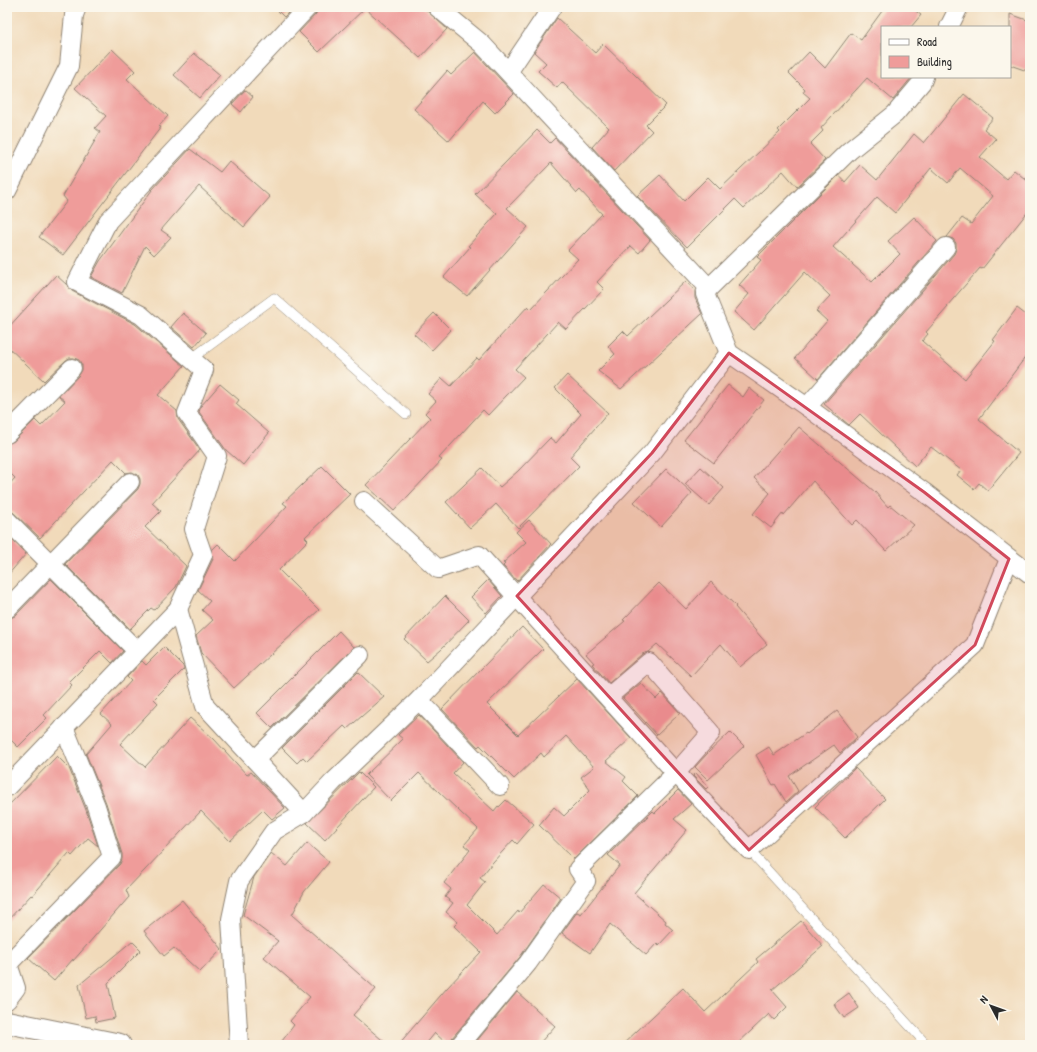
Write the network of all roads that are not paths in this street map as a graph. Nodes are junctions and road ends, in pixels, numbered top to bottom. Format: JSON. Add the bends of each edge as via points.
{"nodes":[{"id":1,"x":77,"y":7,"type":"edge"},
{"id":2,"x":308,"y":7,"type":"edge"},
{"id":3,"x":437,"y":7,"type":"edge"},
{"id":4,"x":552,"y":7,"type":"edge"},
{"id":5,"x":959,"y":7,"type":"edge"},
{"id":6,"x":950,"y":26,"type":"edge"},
{"id":7,"x":508,"y":71,"type":"junction"},
{"id":8,"x":924,"y":78,"type":"edge"},
{"id":9,"x":7,"y":191,"type":"edge"},
{"id":10,"x":946,"y":247,"type":"dead end"},
{"id":11,"x":709,"y":288,"type":"junction"},
{"id":12,"x":729,"y":353,"type":"junction"},
{"id":13,"x":191,"y":359,"type":"junction"},
{"id":14,"x":72,"y":368,"type":"dead end"},
{"id":15,"x":807,"y":407,"type":"junction"},
{"id":16,"x":406,"y":414,"type":"dead end"},
{"id":17,"x":7,"y":434,"type":"edge"},
{"id":18,"x":130,"y":482,"type":"dead end"},
{"id":19,"x":364,"y":501,"type":"dead end"},
{"id":20,"x":7,"y":520,"type":"edge"},
{"id":21,"x":1009,"y":559,"type":"junction"},
{"id":22,"x":51,"y":564,"type":"junction"},
{"id":23,"x":1030,"y":574,"type":"edge"},
{"id":24,"x":517,"y":596,"type":"junction"},
{"id":25,"x":178,"y":609,"type":"junction"},
{"id":26,"x":7,"y":610,"type":"edge"},
{"id":27,"x":137,"y":651,"type":"junction"},
{"id":28,"x":360,"y":654,"type":"dead end"},
{"id":29,"x":608,"y":697,"type":"junction"},
{"id":30,"x":419,"y":700,"type":"junction"},
{"id":31,"x":64,"y":727,"type":"junction"},
{"id":32,"x":255,"y":760,"type":"junction"},
{"id":33,"x":676,"y":773,"type":"junction"},
{"id":34,"x":500,"y":786,"type":"dead end"},
{"id":35,"x":7,"y":787,"type":"edge"},
{"id":36,"x":304,"y":813,"type":"junction"},
{"id":37,"x":749,"y":850,"type":"junction"},
{"id":38,"x":7,"y":1000,"type":"edge"},
{"id":39,"x":7,"y":1022,"type":"edge"},
{"id":40,"x":927,"y":1044,"type":"edge"},
{"id":41,"x":120,"y":1045,"type":"edge"},
{"id":42,"x":239,"y":1045,"type":"edge"},
{"id":43,"x":460,"y":1045,"type":"edge"},
{"id":44,"x":917,"y":1045,"type":"edge"},
{"id":45,"x":930,"y":1045,"type":"edge"}],
"edges":[{"from":1,"to":9,"type":"street","via":[[69,66]]},
{"from":2,"to":13,"type":"street","via":[[108,221],[77,282],[141,315]]},
{"from":3,"to":7,"type":"street","via":[[482,44]]},
{"from":4,"to":7,"type":"street"},
{"from":5,"to":6,"type":"street"},
{"from":7,"to":11,"type":"street"},
{"from":8,"to":11,"type":"street","via":[[895,114],[849,150]]},
{"from":10,"to":15,"type":"street"},
{"from":11,"to":12,"type":"street","via":[[705,294]]},
{"from":12,"to":15,"type":"street"},
{"from":12,"to":24,"type":"street","via":[[652,453]]},
{"from":13,"to":16,"type":"lane","via":[[274,298]]},
{"from":13,"to":25,"type":"street","via":[[204,370],[187,413],[217,456],[194,529],[204,555]]},
{"from":14,"to":17,"type":"street"},
{"from":15,"to":21,"type":"street","via":[[924,492]]},
{"from":18,"to":22,"type":"street"},
{"from":19,"to":24,"type":"street","via":[[438,569],[479,555]]},
{"from":20,"to":22,"type":"street"},
{"from":21,"to":23,"type":"street"},
{"from":21,"to":37,"type":"street","via":[[975,645]]},
{"from":22,"to":26,"type":"street"},
{"from":22,"to":27,"type":"street"},
{"from":24,"to":29,"type":"street"},
{"from":24,"to":30,"type":"street"},
{"from":25,"to":27,"type":"street"},
{"from":25,"to":32,"type":"street","via":[[205,706]]},
{"from":27,"to":31,"type":"street"},
{"from":28,"to":32,"type":"street"},
{"from":29,"to":33,"type":"street"},
{"from":29,"to":33,"type":"street","via":[[649,662],[711,733]]},
{"from":30,"to":34,"type":"street"},
{"from":30,"to":36,"type":"street"},
{"from":31,"to":35,"type":"street"},
{"from":31,"to":38,"type":"street","via":[[96,806],[112,857],[8,964],[16,988]]},
{"from":32,"to":36,"type":"street"},
{"from":33,"to":37,"type":"street"},
{"from":33,"to":43,"type":"street","via":[[578,869],[586,881],[528,963]]},
{"from":36,"to":42,"type":"street","via":[[274,831],[239,881],[231,919]]},
{"from":37,"to":40,"type":"lane"},
{"from":39,"to":41,"type":"street"},
{"from":40,"to":44,"type":"lane"},
{"from":40,"to":45,"type":"lane"}]}
